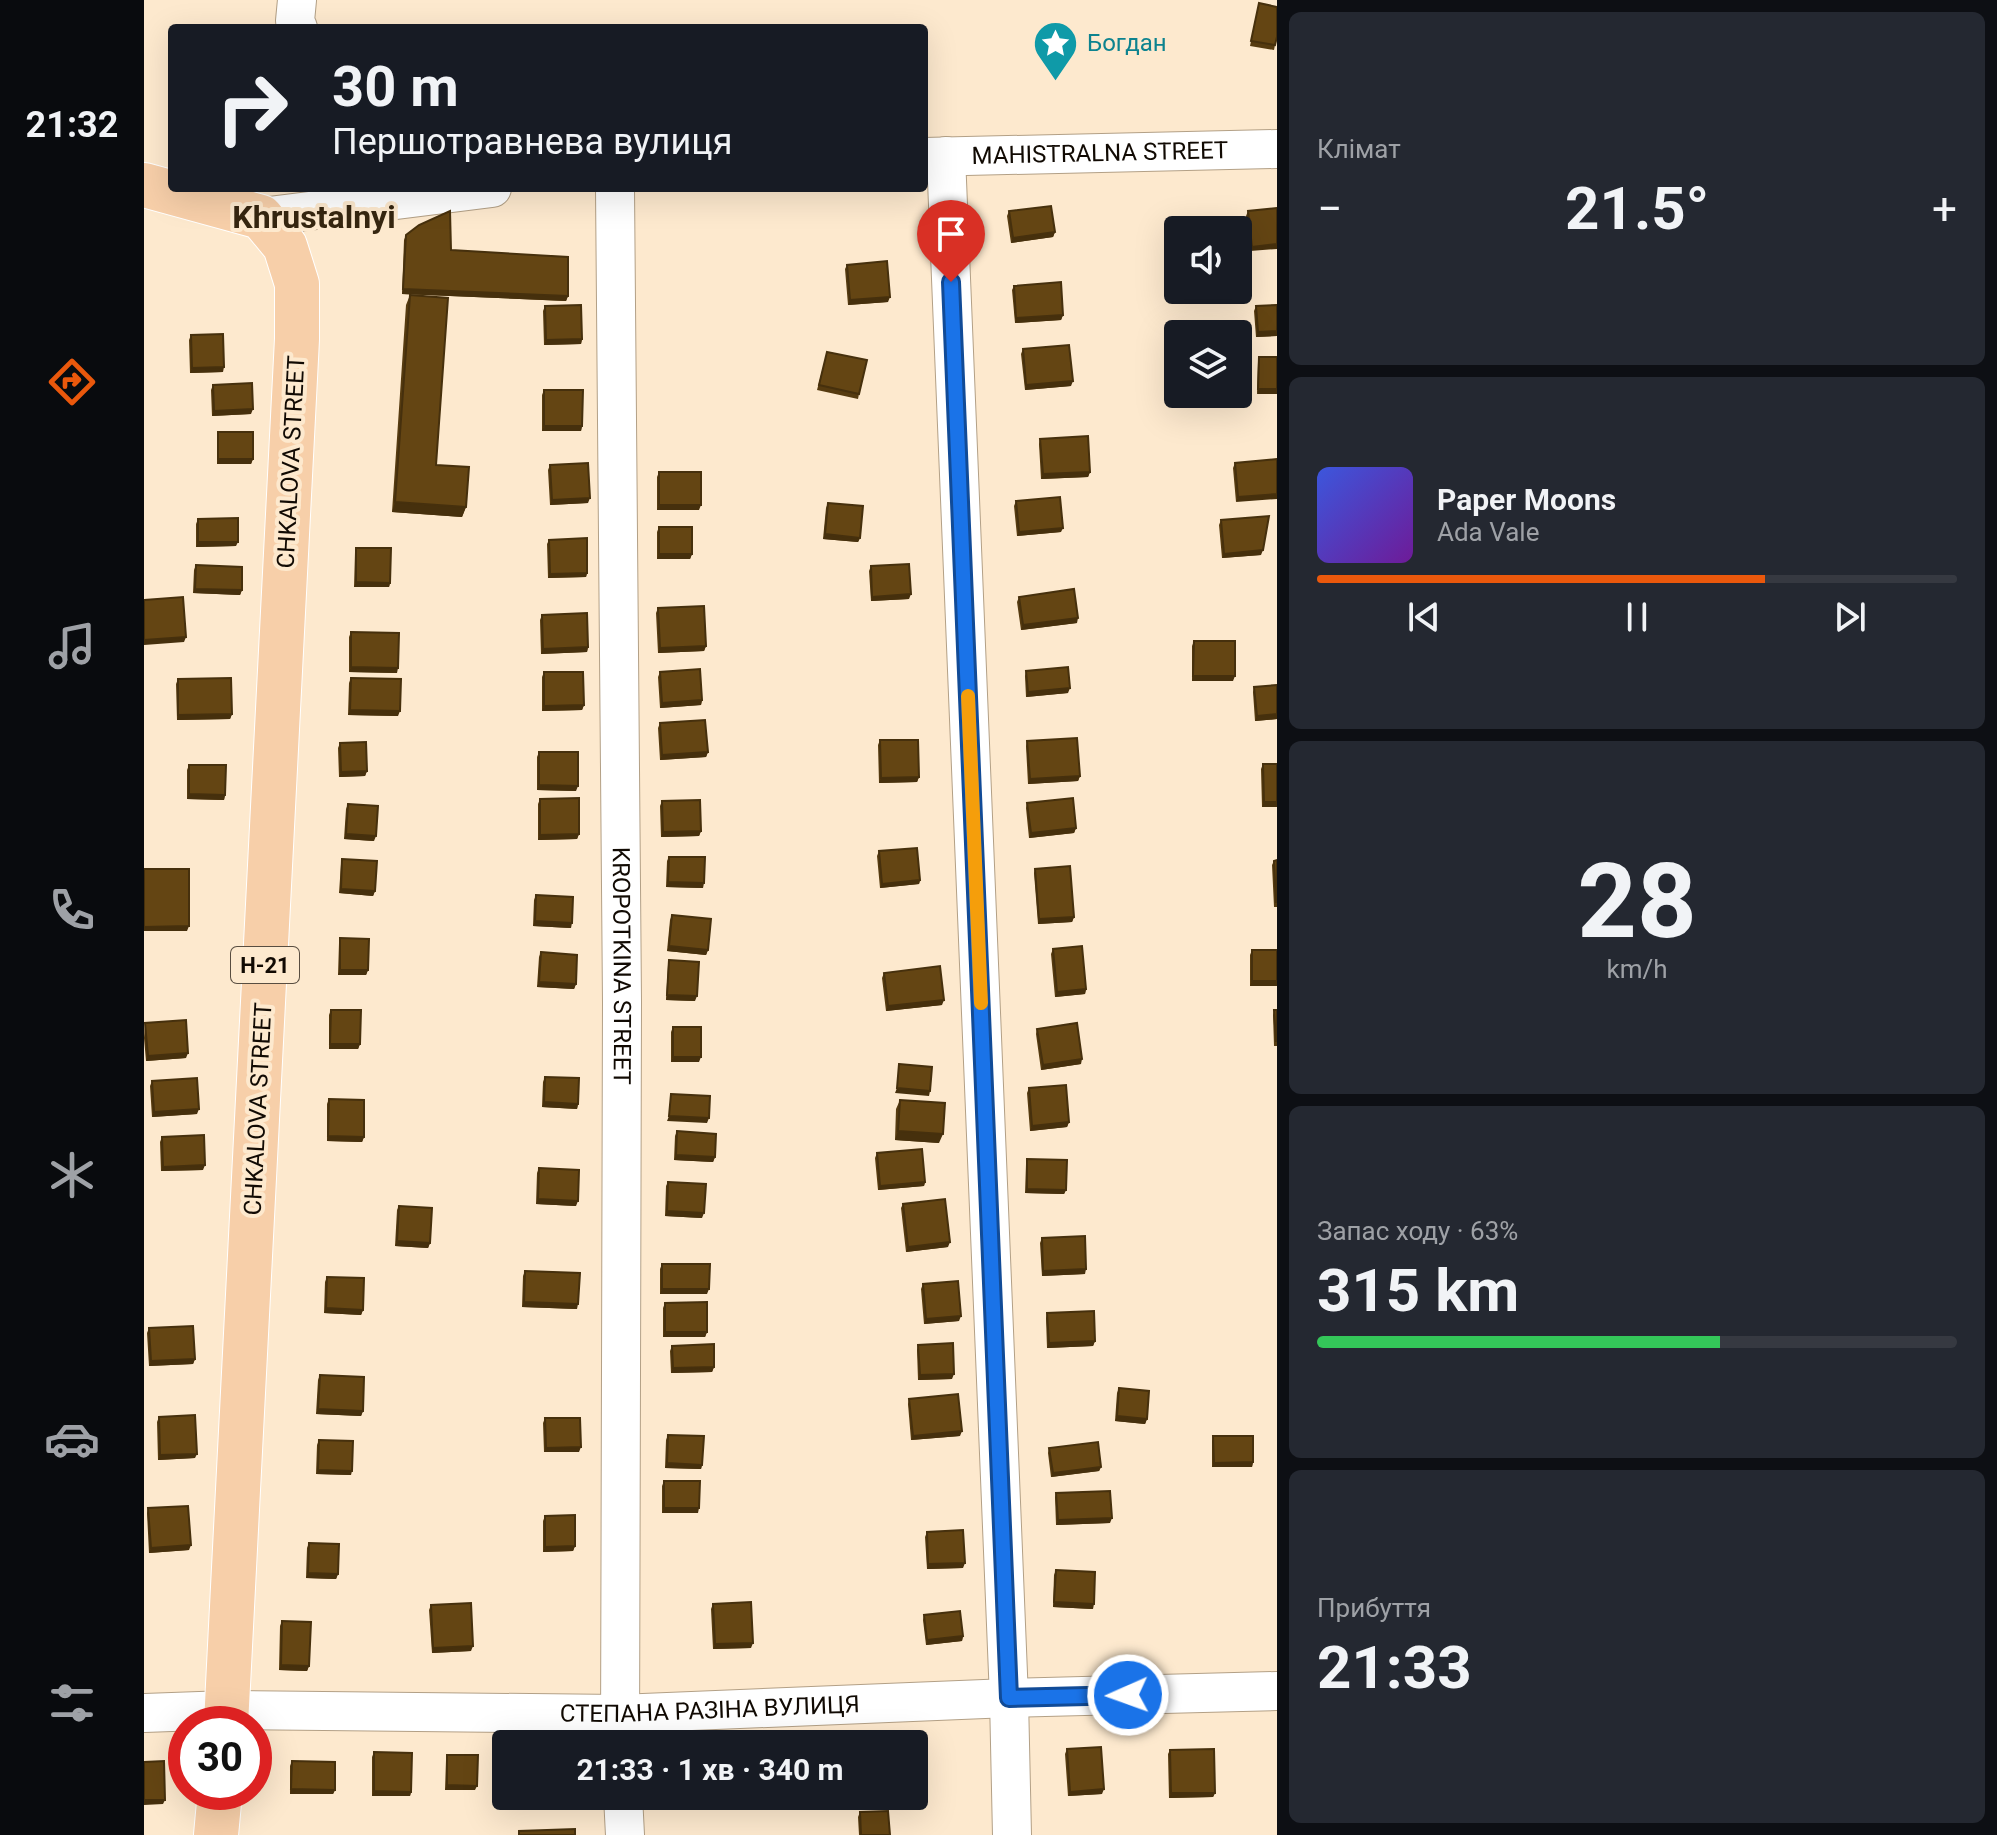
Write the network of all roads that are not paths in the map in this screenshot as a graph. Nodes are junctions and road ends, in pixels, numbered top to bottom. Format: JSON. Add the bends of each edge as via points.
{"nodes":[{"id":1,"x":297,"y":0,"type":"edge"},
{"id":2,"x":296,"y":24,"type":"edge"},
{"id":3,"x":1277,"y":149,"type":"edge"},
{"id":4,"x":935,"y":157,"type":"edge"},
{"id":5,"x":144,"y":185,"type":"edge"},
{"id":6,"x":168,"y":189,"type":"edge"},
{"id":7,"x":188,"y":192,"type":"edge"},
{"id":8,"x":444,"y":192,"type":"edge"},
{"id":9,"x":615,"y":192,"type":"edge"},
{"id":10,"x":276,"y":206,"type":"edge"},
{"id":11,"x":1277,"y":1691,"type":"edge"},
{"id":12,"x":1009,"y":1698,"type":"junction"},
{"id":13,"x":227,"y":1706,"type":"edge"},
{"id":14,"x":144,"y":1713,"type":"edge"},
{"id":15,"x":168,"y":1714,"type":"edge"},
{"id":16,"x":272,"y":1718,"type":"edge"},
{"id":17,"x":619,"y":1729,"type":"edge"},
{"id":18,"x":218,"y":1810,"type":"edge"},
{"id":19,"x":624,"y":1810,"type":"edge"},
{"id":20,"x":216,"y":1835,"type":"edge"},
{"id":21,"x":625,"y":1835,"type":"edge"},
{"id":22,"x":1012,"y":1835,"type":"edge"}],
"edges":[{"from":1,"to":2,"type":"street"},
{"from":3,"to":4,"type":"street","name":"MAHISTRALNA STREET"},
{"from":4,"to":12,"type":"street"},
{"from":5,"to":6,"type":"main road"},
{"from":7,"to":10,"type":"main road"},
{"from":8,"to":10,"type":"street"},
{"from":9,"to":17,"type":"street","name":"KROPOTKINA STREET","via":[[622,1002]]},
{"from":10,"to":13,"type":"main road","name":"CHKALOVA STREET","number":"Н-21","via":[[297,284],[297,339]]},
{"from":11,"to":12,"type":"street","name":"СТЕПАНА РАЗІНА ВУЛИЦЯ"},
{"from":12,"to":17,"type":"street","name":"СТЕПАНА РАЗІНА ВУЛИЦЯ"},
{"from":12,"to":22,"type":"street"},
{"from":14,"to":15,"type":"street","name":"СТЕПАНА РАЗІНА ВУЛИЦЯ"},
{"from":16,"to":17,"type":"street","name":"СТЕПАНА РАЗІНА ВУЛИЦЯ"},
{"from":18,"to":20,"type":"main road"},
{"from":19,"to":21,"type":"street"}]}
